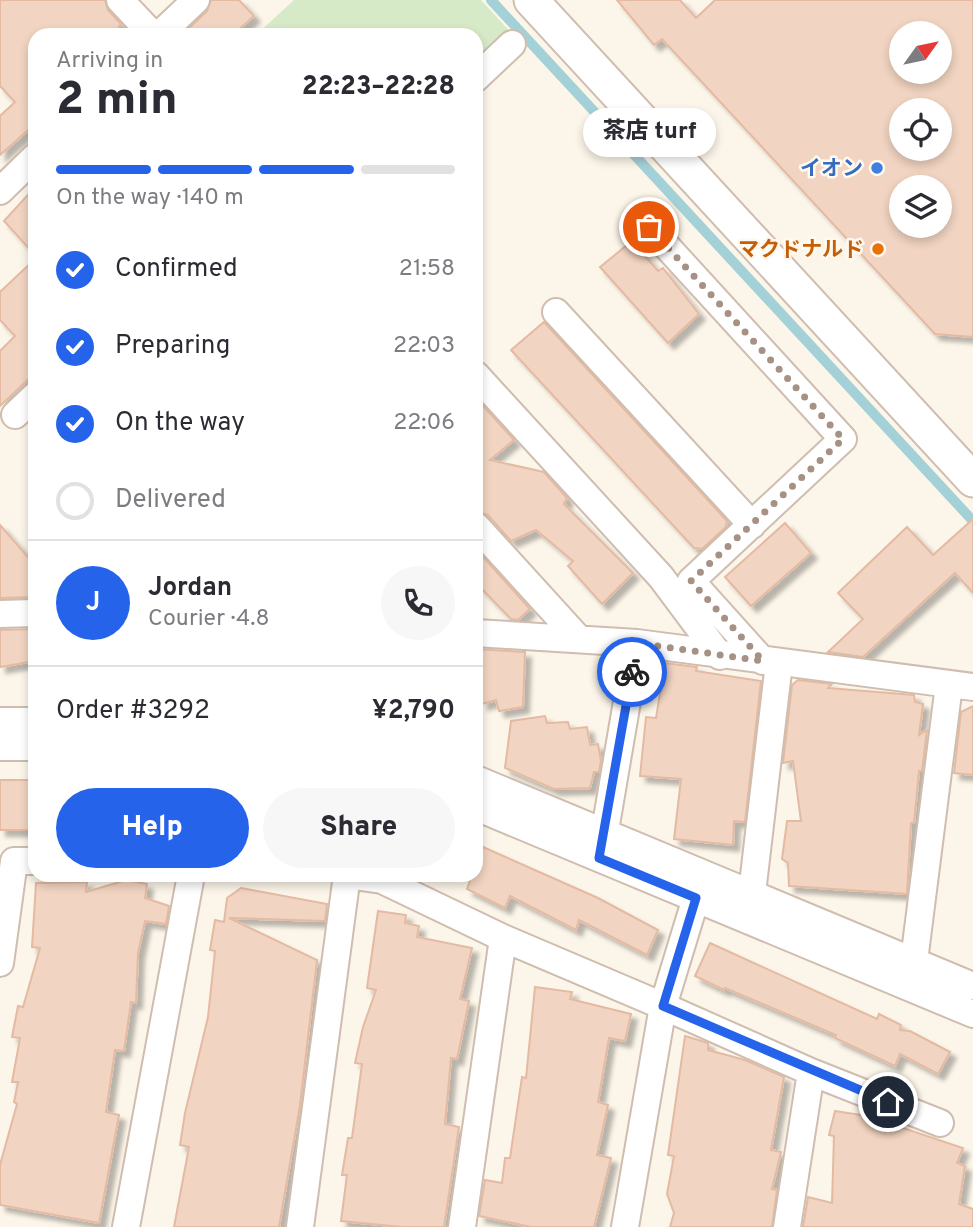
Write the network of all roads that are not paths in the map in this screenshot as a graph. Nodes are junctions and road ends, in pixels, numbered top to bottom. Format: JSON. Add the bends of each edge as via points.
{"nodes":[{"id":1,"x":120,"y":0,"type":"edge"},
{"id":2,"x":196,"y":0,"type":"edge"},
{"id":3,"x":531,"y":0,"type":"edge"},
{"id":4,"x":146,"y":28,"type":"edge"},
{"id":5,"x":166,"y":28,"type":"edge"},
{"id":6,"x":512,"y":44,"type":"dead end"},
{"id":7,"x":483,"y":71,"type":"edge"},
{"id":8,"x":28,"y":164,"type":"edge"},
{"id":9,"x":0,"y":191,"type":"edge"},
{"id":10,"x":649,"y":227,"type":"dead end"},
{"id":11,"x":556,"y":312,"type":"dead end"},
{"id":12,"x":483,"y":382,"type":"edge"},
{"id":13,"x":28,"y":403,"type":"edge"},
{"id":14,"x":15,"y":415,"type":"dead end"},
{"id":15,"x":973,"y":480,"type":"edge"},
{"id":16,"x":751,"y":525,"type":"junction"},
{"id":17,"x":483,"y":534,"type":"edge"},
{"id":18,"x":28,"y":613,"type":"edge"},
{"id":19,"x":0,"y":614,"type":"edge"},
{"id":20,"x":483,"y":633,"type":"edge"},
{"id":21,"x":579,"y":639,"type":"junction"},
{"id":22,"x":637,"y":643,"type":"junction"},
{"id":23,"x":720,"y":656,"type":"junction"},
{"id":24,"x":771,"y":662,"type":"junction"},
{"id":25,"x":961,"y":686,"type":"edge"},
{"id":26,"x":0,"y":721,"type":"edge"},
{"id":27,"x":28,"y":721,"type":"edge"},
{"id":28,"x":0,"y":747,"type":"edge"},
{"id":29,"x":28,"y":747,"type":"edge"},
{"id":30,"x":483,"y":783,"type":"edge"},
{"id":31,"x":483,"y":809,"type":"edge"},
{"id":32,"x":602,"y":845,"type":"junction"},
{"id":33,"x":17,"y":861,"type":"edge"},
{"id":34,"x":190,"y":882,"type":"edge"},
{"id":35,"x":345,"y":882,"type":"edge"},
{"id":36,"x":386,"y":882,"type":"edge"},
{"id":37,"x":752,"y":893,"type":"junction"},
{"id":38,"x":696,"y":898,"type":"junction"},
{"id":39,"x":503,"y":938,"type":"junction"},
{"id":40,"x":914,"y":961,"type":"junction"},
{"id":41,"x":0,"y":963,"type":"edge"},
{"id":42,"x":973,"y":986,"type":"edge"},
{"id":43,"x":663,"y":1006,"type":"junction"},
{"id":44,"x":973,"y":1014,"type":"edge"},
{"id":45,"x":811,"y":1072,"type":"junction"},
{"id":46,"x":940,"y":1123,"type":"dead end"},
{"id":47,"x":126,"y":1227,"type":"edge"},
{"id":48,"x":300,"y":1227,"type":"edge"},
{"id":49,"x":462,"y":1227,"type":"edge"},
{"id":50,"x":625,"y":1227,"type":"edge"},
{"id":51,"x":787,"y":1227,"type":"edge"}],
"edges":[{"from":1,"to":4,"type":"street"},
{"from":2,"to":5,"type":"street"},
{"from":3,"to":15,"type":"street"},
{"from":6,"to":7,"type":"street"},
{"from":8,"to":9,"type":"street"},
{"from":10,"to":16,"type":"street","via":[[843,439]]},
{"from":11,"to":16,"type":"street"},
{"from":12,"to":23,"type":"street","via":[[661,577]]},
{"from":13,"to":14,"type":"street"},
{"from":16,"to":24,"type":"street","via":[[691,581]]},
{"from":17,"to":21,"type":"street"},
{"from":18,"to":19,"type":"street"},
{"from":20,"to":21,"type":"street"},
{"from":21,"to":22,"type":"street"},
{"from":22,"to":23,"type":"street"},
{"from":22,"to":32,"type":"street"},
{"from":23,"to":24,"type":"street"},
{"from":24,"to":25,"type":"street"},
{"from":24,"to":37,"type":"street"},
{"from":25,"to":40,"type":"street"},
{"from":26,"to":27,"type":"street"},
{"from":28,"to":29,"type":"street"},
{"from":30,"to":32,"type":"street"},
{"from":31,"to":32,"type":"street"},
{"from":32,"to":37,"type":"street"},
{"from":32,"to":38,"type":"street"},
{"from":33,"to":41,"type":"street"},
{"from":34,"to":47,"type":"street"},
{"from":35,"to":48,"type":"street"},
{"from":36,"to":39,"type":"street"},
{"from":37,"to":40,"type":"street"},
{"from":38,"to":43,"type":"street"},
{"from":38,"to":44,"type":"street"},
{"from":39,"to":43,"type":"street"},
{"from":39,"to":49,"type":"street"},
{"from":40,"to":42,"type":"street"},
{"from":43,"to":45,"type":"street"},
{"from":43,"to":50,"type":"street"},
{"from":45,"to":46,"type":"street"},
{"from":45,"to":51,"type":"street"}]}
